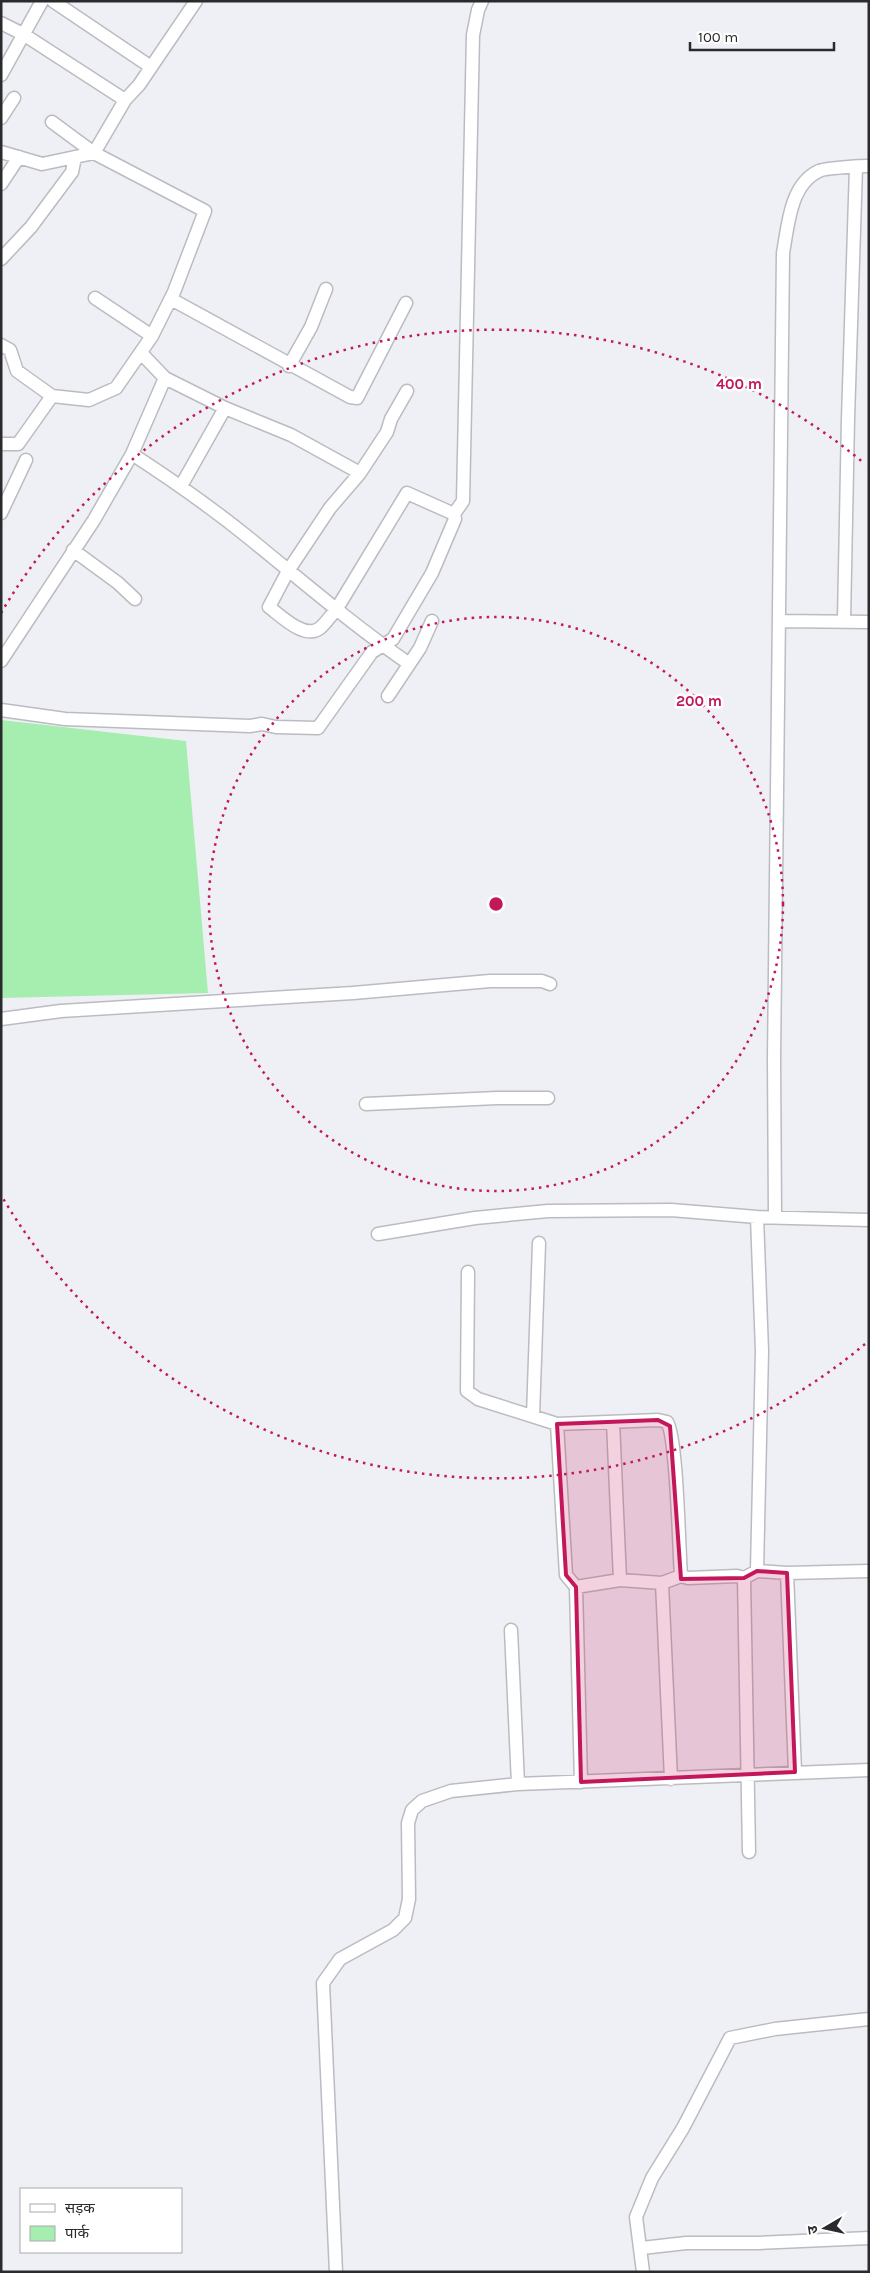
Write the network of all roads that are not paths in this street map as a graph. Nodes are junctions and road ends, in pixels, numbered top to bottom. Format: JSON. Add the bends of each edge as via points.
{"nodes":[{"id":1,"x":42,"y":1,"type":"edge"},
{"id":2,"x":53,"y":1,"type":"edge"},
{"id":3,"x":196,"y":1,"type":"edge"},
{"id":4,"x":482,"y":1,"type":"edge"},
{"id":5,"x":1,"y":23,"type":"edge"},
{"id":6,"x":23,"y":34,"type":"junction"},
{"id":7,"x":151,"y":67,"type":"junction"},
{"id":8,"x":1,"y":75,"type":"edge"},
{"id":9,"x":14,"y":98,"type":"dead end"},
{"id":10,"x":125,"y":100,"type":"junction"},
{"id":11,"x":1,"y":118,"type":"edge"},
{"id":12,"x":52,"y":122,"type":"dead end"},
{"id":13,"x":1,"y":152,"type":"edge"},
{"id":14,"x":94,"y":152,"type":"junction"},
{"id":15,"x":19,"y":157,"type":"junction"},
{"id":16,"x":75,"y":157,"type":"junction"},
{"id":17,"x":862,"y":167,"type":"edge"},
{"id":18,"x":1,"y":184,"type":"edge"},
{"id":19,"x":6,"y":245,"type":"edge"},
{"id":20,"x":1,"y":259,"type":"edge"},
{"id":21,"x":326,"y":289,"type":"dead end"},
{"id":22,"x":95,"y":298,"type":"dead end"},
{"id":23,"x":171,"y":299,"type":"junction"},
{"id":24,"x":406,"y":303,"type":"dead end"},
{"id":25,"x":152,"y":336,"type":"junction"},
{"id":26,"x":1,"y":344,"type":"edge"},
{"id":27,"x":141,"y":353,"type":"junction"},
{"id":28,"x":289,"y":366,"type":"junction"},
{"id":29,"x":165,"y":378,"type":"junction"},
{"id":30,"x":407,"y":391,"type":"dead end"},
{"id":31,"x":52,"y":396,"type":"junction"},
{"id":32,"x":225,"y":408,"type":"junction"},
{"id":33,"x":1,"y":444,"type":"edge"},
{"id":34,"x":132,"y":454,"type":"junction"},
{"id":35,"x":26,"y":460,"type":"dead end"},
{"id":36,"x":360,"y":473,"type":"junction"},
{"id":37,"x":180,"y":486,"type":"junction"},
{"id":38,"x":2,"y":507,"type":"edge"},
{"id":39,"x":454,"y":514,"type":"junction"},
{"id":40,"x":73,"y":550,"type":"junction"},
{"id":41,"x":288,"y":571,"type":"junction"},
{"id":42,"x":135,"y":598,"type":"dead end"},
{"id":43,"x":336,"y":610,"type":"junction"},
{"id":44,"x":780,"y":620,"type":"junction"},
{"id":45,"x":844,"y":620,"type":"junction"},
{"id":46,"x":432,"y":621,"type":"dead end"},
{"id":47,"x":869,"y":622,"type":"edge"},
{"id":48,"x":383,"y":646,"type":"junction"},
{"id":49,"x":2,"y":660,"type":"edge"},
{"id":50,"x":408,"y":663,"type":"junction"},
{"id":51,"x":388,"y":696,"type":"dead end"},
{"id":52,"x":1,"y":710,"type":"edge"},
{"id":53,"x":550,"y":984,"type":"dead end"},
{"id":54,"x":1,"y":1019,"type":"edge"},
{"id":55,"x":548,"y":1098,"type":"dead end"},
{"id":56,"x":366,"y":1104,"type":"dead end"},
{"id":57,"x":757,"y":1216,"type":"junction"},
{"id":58,"x":776,"y":1216,"type":"junction"},
{"id":59,"x":869,"y":1220,"type":"edge"},
{"id":60,"x":378,"y":1234,"type":"dead end"},
{"id":61,"x":539,"y":1243,"type":"dead end"},
{"id":62,"x":468,"y":1272,"type":"dead end"},
{"id":63,"x":533,"y":1416,"type":"junction"},
{"id":64,"x":613,"y":1422,"type":"junction"},
{"id":65,"x":557,"y":1424,"type":"junction"},
{"id":66,"x":758,"y":1571,"type":"junction"},
{"id":67,"x":869,"y":1571,"type":"edge"},
{"id":68,"x":787,"y":1573,"type":"junction"},
{"id":69,"x":680,"y":1576,"type":"junction"},
{"id":70,"x":744,"y":1578,"type":"junction"},
{"id":71,"x":620,"y":1580,"type":"junction"},
{"id":72,"x":662,"y":1583,"type":"junction"},
{"id":73,"x":576,"y":1587,"type":"junction"},
{"id":74,"x":511,"y":1630,"type":"dead end"},
{"id":75,"x":869,"y":1770,"type":"edge"},
{"id":76,"x":795,"y":1772,"type":"junction"},
{"id":77,"x":748,"y":1776,"type":"junction"},
{"id":78,"x":671,"y":1779,"type":"junction"},
{"id":79,"x":581,"y":1782,"type":"junction"},
{"id":80,"x":518,"y":1784,"type":"junction"},
{"id":81,"x":749,"y":1852,"type":"dead end"},
{"id":82,"x":869,"y":2019,"type":"edge"},
{"id":83,"x":869,"y":2238,"type":"edge"},
{"id":84,"x":642,"y":2248,"type":"junction"},
{"id":85,"x":336,"y":2272,"type":"edge"},
{"id":86,"x":643,"y":2272,"type":"edge"}],
"edges":[{"from":1,"to":6,"type":"street"},
{"from":2,"to":7,"type":"street"},
{"from":3,"to":7,"type":"street"},
{"from":4,"to":39,"type":"street","via":[[473,35],[463,501]]},
{"from":5,"to":6,"type":"street"},
{"from":6,"to":8,"type":"street"},
{"from":6,"to":10,"type":"street"},
{"from":7,"to":10,"type":"street"},
{"from":9,"to":11,"type":"street"},
{"from":10,"to":14,"type":"street"},
{"from":12,"to":14,"type":"street"},
{"from":13,"to":15,"type":"street"},
{"from":14,"to":16,"type":"street"},
{"from":14,"to":23,"type":"street","via":[[205,211]]},
{"from":15,"to":16,"type":"street","via":[[42,164]]},
{"from":15,"to":18,"type":"street"},
{"from":16,"to":19,"type":"street","via":[[72,172],[31,227]]},
{"from":17,"to":44,"type":"street","via":[[820,170],[803,184],[792,208],[783,253]]},
{"from":17,"to":45,"type":"street","via":[[847,428]]},
{"from":19,"to":20,"type":"street"},
{"from":21,"to":28,"type":"street","via":[[311,327]]},
{"from":22,"to":25,"type":"street"},
{"from":23,"to":25,"type":"street"},
{"from":23,"to":28,"type":"street"},
{"from":24,"to":28,"type":"street","via":[[357,398]]},
{"from":25,"to":27,"type":"street"},
{"from":26,"to":31,"type":"street","via":[[10,350],[17,371]]},
{"from":27,"to":29,"type":"street"},
{"from":27,"to":31,"type":"street","via":[[116,388],[89,400]]},
{"from":29,"to":32,"type":"street"},
{"from":29,"to":34,"type":"street"},
{"from":30,"to":36,"type":"street","via":[[387,432]]},
{"from":31,"to":33,"type":"street","via":[[18,444]]},
{"from":32,"to":36,"type":"street","via":[[291,435]]},
{"from":32,"to":37,"type":"street"},
{"from":34,"to":37,"type":"street"},
{"from":34,"to":40,"type":"street"},
{"from":35,"to":38,"type":"street"},
{"from":36,"to":41,"type":"street","via":[[330,508]]},
{"from":37,"to":41,"type":"street"},
{"from":39,"to":43,"type":"street","via":[[407,493]]},
{"from":39,"to":48,"type":"street","via":[[455,519],[432,573],[393,639]]},
{"from":40,"to":42,"type":"street"},
{"from":40,"to":49,"type":"street"},
{"from":41,"to":43,"type":"street"},
{"from":41,"to":43,"type":"street","via":[[268,607],[309,632],[322,627]]},
{"from":43,"to":48,"type":"street"},
{"from":44,"to":45,"type":"street"},
{"from":44,"to":58,"type":"street","via":[[774,1060]]},
{"from":45,"to":47,"type":"street"},
{"from":46,"to":50,"type":"street","via":[[420,648]]},
{"from":48,"to":50,"type":"street"},
{"from":48,"to":52,"type":"street","via":[[372,652],[318,728],[65,719]]},
{"from":50,"to":51,"type":"street"},
{"from":53,"to":54,"type":"street","via":[[542,981],[490,981],[62,1011]]},
{"from":55,"to":56,"type":"street"},
{"from":57,"to":58,"type":"street"},
{"from":57,"to":60,"type":"street","via":[[671,1210],[548,1210]]},
{"from":57,"to":66,"type":"street","via":[[762,1350]]},
{"from":58,"to":59,"type":"street"},
{"from":61,"to":63,"type":"street"},
{"from":62,"to":63,"type":"street","via":[[467,1391],[478,1399]]},
{"from":63,"to":65,"type":"street"},
{"from":64,"to":65,"type":"street"},
{"from":64,"to":69,"type":"street","via":[[658,1420],[670,1426]]},
{"from":64,"to":71,"type":"street"},
{"from":65,"to":73,"type":"street","via":[[566,1575]]},
{"from":66,"to":68,"type":"street"},
{"from":66,"to":70,"type":"street"},
{"from":67,"to":68,"type":"street"},
{"from":68,"to":76,"type":"street"},
{"from":69,"to":70,"type":"street"},
{"from":69,"to":72,"type":"street"},
{"from":70,"to":77,"type":"street"},
{"from":71,"to":72,"type":"street"},
{"from":71,"to":73,"type":"street"},
{"from":72,"to":78,"type":"street"},
{"from":73,"to":79,"type":"street"},
{"from":74,"to":80,"type":"street"},
{"from":75,"to":76,"type":"street"},
{"from":76,"to":77,"type":"street"},
{"from":77,"to":78,"type":"street"},
{"from":77,"to":81,"type":"street"},
{"from":78,"to":79,"type":"street"},
{"from":79,"to":80,"type":"street"},
{"from":80,"to":85,"type":"street","via":[[451,1791],[422,1801],[412,1810],[408,1823],[410,1899],[405,1918],[394,1930],[340,1959],[323,1983]]},
{"from":82,"to":84,"type":"street","via":[[775,2029],[730,2038],[683,2128],[652,2178],[636,2217]]},
{"from":83,"to":84,"type":"street","via":[[686,2242]]},
{"from":84,"to":86,"type":"street"}]}
